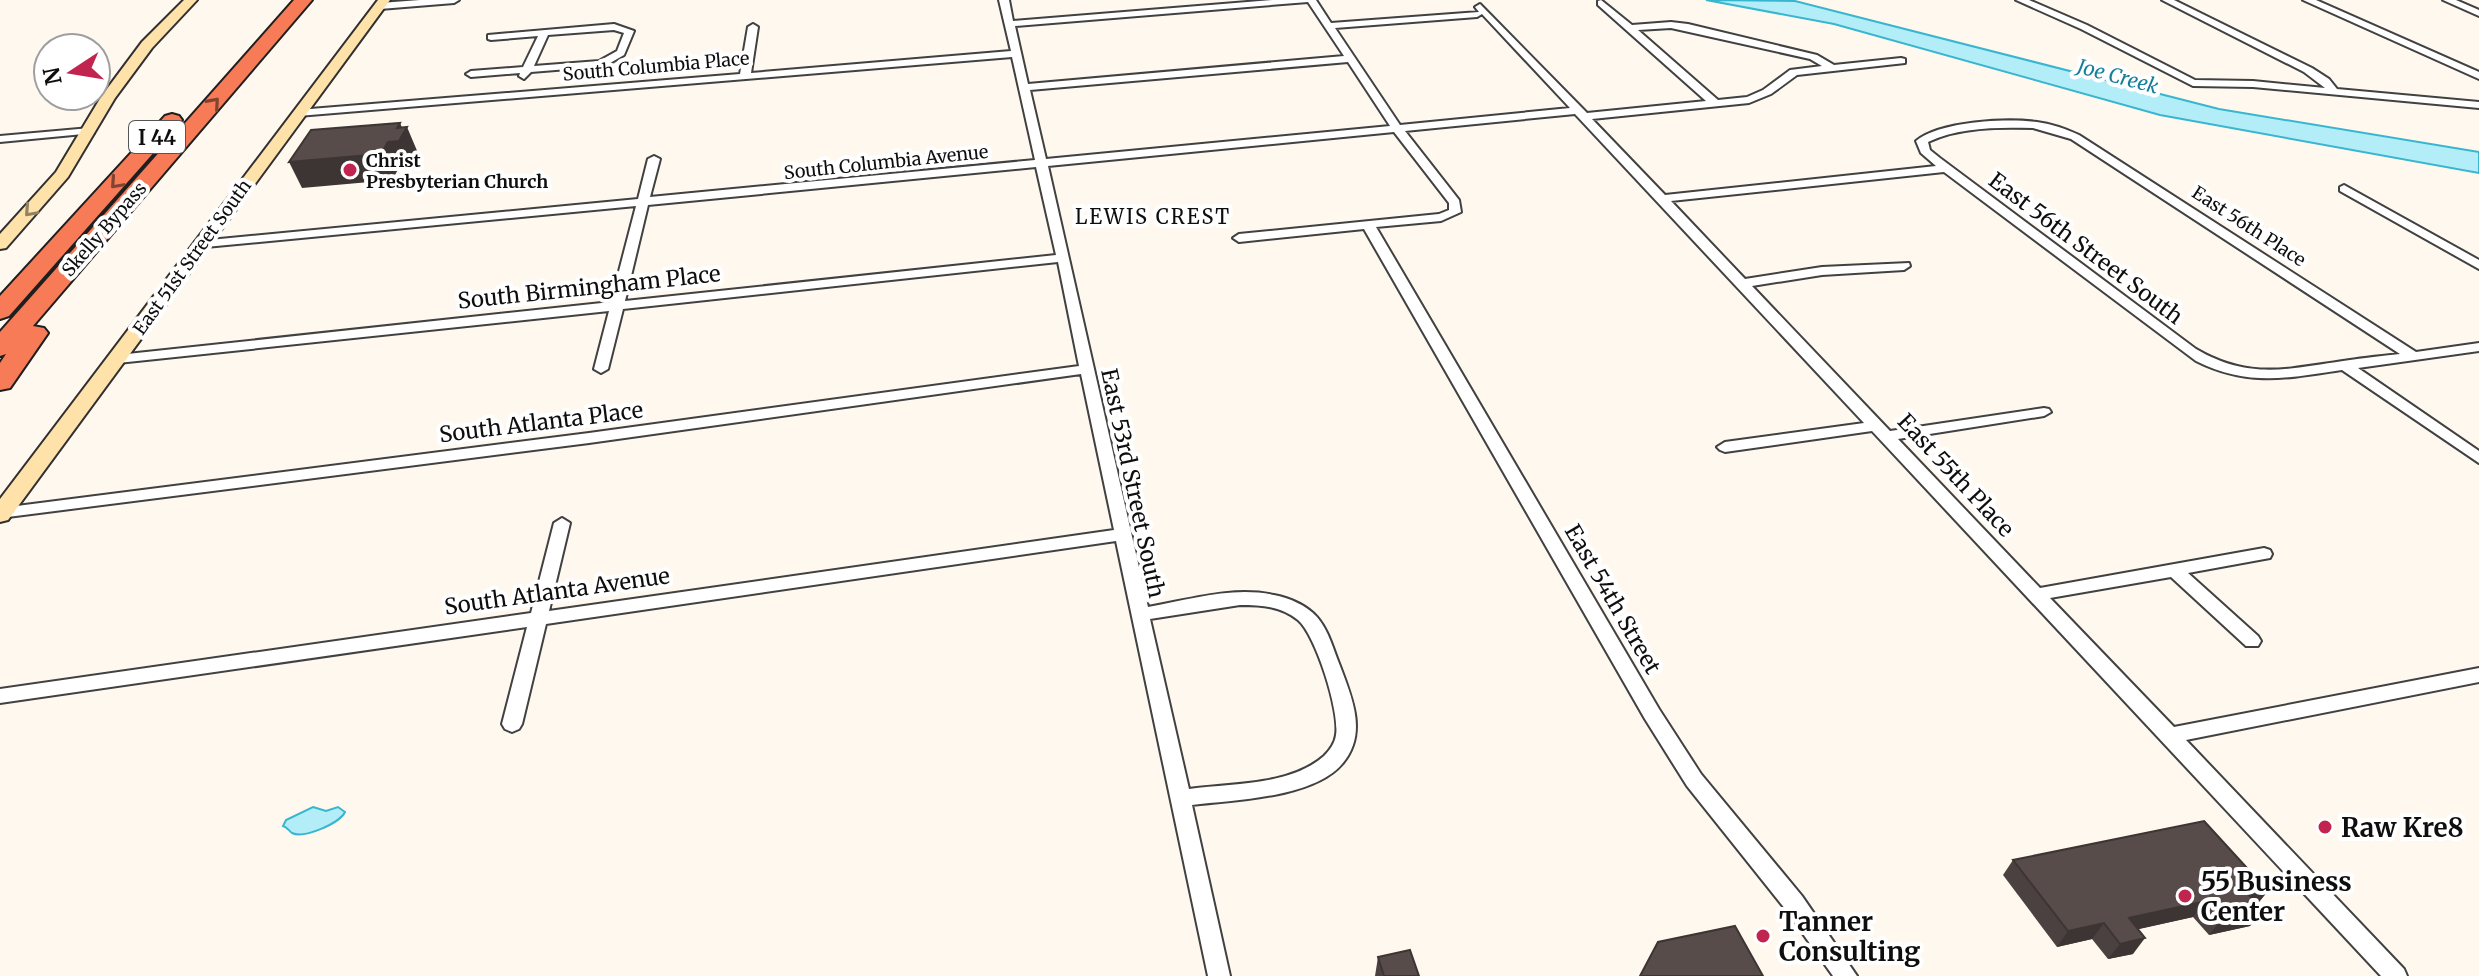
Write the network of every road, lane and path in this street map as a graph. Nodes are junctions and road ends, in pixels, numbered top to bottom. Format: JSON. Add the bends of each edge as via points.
{"nodes":[{"id":1,"x":191,"y":0,"type":"edge"},
{"id":2,"x":280,"y":0,"type":"edge"},
{"id":3,"x":303,"y":0,"type":"edge"},
{"id":4,"x":454,"y":0,"type":"edge"},
{"id":5,"x":1004,"y":0,"type":"edge"},
{"id":6,"x":1309,"y":0,"type":"edge"},
{"id":7,"x":2021,"y":0,"type":"edge"},
{"id":8,"x":2167,"y":0,"type":"edge"},
{"id":9,"x":2308,"y":0,"type":"edge"},
{"id":10,"x":2448,"y":0,"type":"edge"},
{"id":11,"x":382,"y":3,"type":"edge"},
{"id":12,"x":1601,"y":3,"type":"dead end"},
{"id":13,"x":2479,"y":13,"type":"edge"},
{"id":14,"x":1009,"y":24,"type":"junction"},
{"id":15,"x":1328,"y":26,"type":"junction"},
{"id":16,"x":753,"y":27,"type":"dead end"},
{"id":17,"x":1629,"y":28,"type":"junction"},
{"id":18,"x":544,"y":33,"type":"junction"},
{"id":19,"x":491,"y":37,"type":"dead end"},
{"id":20,"x":1016,"y":54,"type":"junction"},
{"id":21,"x":1349,"y":59,"type":"junction"},
{"id":22,"x":1901,"y":61,"type":"dead end"},
{"id":23,"x":1831,"y":67,"type":"junction"},
{"id":24,"x":527,"y":70,"type":"junction"},
{"id":25,"x":471,"y":74,"type":"dead end"},
{"id":26,"x":745,"y":76,"type":"junction"},
{"id":27,"x":2479,"y":76,"type":"edge"},
{"id":28,"x":1024,"y":87,"type":"junction"},
{"id":29,"x":2333,"y":91,"type":"junction"},
{"id":30,"x":514,"y":95,"type":"junction"},
{"id":31,"x":1716,"y":104,"type":"junction"},
{"id":32,"x":2479,"y":105,"type":"edge"},
{"id":33,"x":298,"y":113,"type":"junction"},
{"id":34,"x":1578,"y":114,"type":"junction"},
{"id":35,"x":1401,"y":130,"type":"junction"},
{"id":36,"x":90,"y":131,"type":"junction"},
{"id":37,"x":2061,"y":131,"type":"joint"},
{"id":38,"x":0,"y":139,"type":"edge"},
{"id":39,"x":654,"y":159,"type":"dead end"},
{"id":40,"x":1042,"y":164,"type":"junction"},
{"id":41,"x":1947,"y":168,"type":"junction"},
{"id":42,"x":144,"y":183,"type":"junction"},
{"id":43,"x":2344,"y":189,"type":"dead end"},
{"id":44,"x":1660,"y":199,"type":"junction"},
{"id":45,"x":642,"y":203,"type":"junction"},
{"id":46,"x":1368,"y":225,"type":"junction"},
{"id":47,"x":1239,"y":238,"type":"dead end"},
{"id":48,"x":0,"y":244,"type":"edge"},
{"id":49,"x":199,"y":245,"type":"junction"},
{"id":50,"x":1063,"y":258,"type":"junction"},
{"id":51,"x":2479,"y":265,"type":"edge"},
{"id":52,"x":1904,"y":266,"type":"dead end"},
{"id":53,"x":1741,"y":284,"type":"junction"},
{"id":54,"x":617,"y":307,"type":"junction"},
{"id":55,"x":0,"y":311,"type":"edge"},
{"id":56,"x":2479,"y":347,"type":"edge"},
{"id":57,"x":0,"y":348,"type":"edge"},
{"id":58,"x":2413,"y":356,"type":"junction"},
{"id":59,"x":118,"y":359,"type":"junction"},
{"id":60,"x":2344,"y":365,"type":"junction"},
{"id":61,"x":601,"y":369,"type":"dead end"},
{"id":62,"x":1086,"y":369,"type":"junction"},
{"id":63,"x":0,"y":382,"type":"edge"},
{"id":64,"x":2044,"y":412,"type":"dead end"},
{"id":65,"x":1882,"y":431,"type":"junction"},
{"id":66,"x":1725,"y":447,"type":"dead end"},
{"id":67,"x":2479,"y":458,"type":"edge"},
{"id":68,"x":1,"y":514,"type":"edge"},
{"id":69,"x":562,"y":523,"type":"dead end"},
{"id":70,"x":1121,"y":535,"type":"junction"},
{"id":71,"x":2264,"y":554,"type":"dead end"},
{"id":72,"x":2175,"y":571,"type":"junction"},
{"id":73,"x":2035,"y":595,"type":"junction"},
{"id":74,"x":1139,"y":615,"type":"junction"},
{"id":75,"x":538,"y":618,"type":"junction"},
{"id":76,"x":2252,"y":641,"type":"dead end"},
{"id":77,"x":2479,"y":675,"type":"edge"},
{"id":78,"x":0,"y":696,"type":"edge"},
{"id":79,"x":512,"y":724,"type":"dead end"},
{"id":80,"x":2168,"y":736,"type":"junction"},
{"id":81,"x":1179,"y":799,"type":"junction"},
{"id":82,"x":1219,"y":976,"type":"edge"},
{"id":83,"x":1846,"y":976,"type":"edge"},
{"id":84,"x":2396,"y":976,"type":"edge"}],
"edges":[{"from":1,"to":36,"type":"main road","via":[[139,55]]},
{"from":2,"to":55,"type":"highway","name":"Skelly Bypass","number":"I 44","one_way":true},
{"from":42,"to":3,"type":"highway","name":"Skelly Bypass","number":"I 44","one_way":true},
{"from":4,"to":11,"type":"street"},
{"from":5,"to":14,"type":"street","name":"East 53rd Street South"},
{"from":6,"to":14,"type":"street"},
{"from":6,"to":15,"type":"street"},
{"from":7,"to":29,"type":"street","via":[[2193,83]]},
{"from":8,"to":29,"type":"street","via":[[2308,70]]},
{"from":9,"to":27,"type":"street"},
{"from":10,"to":13,"type":"street"},
{"from":11,"to":33,"type":"main road","name":"East 51st Street South"},
{"from":12,"to":17,"type":"street"},
{"from":14,"to":20,"type":"street","name":"East 53rd Street South"},
{"from":15,"to":21,"type":"street"},
{"from":15,"to":34,"type":"street","name":"East 55th Place","via":[[1478,10]]},
{"from":16,"to":26,"type":"street"},
{"from":17,"to":23,"type":"street","via":[[1688,27],[1813,57]]},
{"from":17,"to":31,"type":"street"},
{"from":18,"to":19,"type":"street"},
{"from":18,"to":24,"type":"street"},
{"from":18,"to":24,"type":"street","via":[[614,27],[629,31],[618,57],[601,64]]},
{"from":20,"to":26,"type":"street","name":"South Columbia Place"},
{"from":20,"to":28,"type":"street","name":"East 53rd Street South"},
{"from":21,"to":28,"type":"street"},
{"from":21,"to":35,"type":"street"},
{"from":22,"to":23,"type":"street","name":"South Columbia Avenue"},
{"from":23,"to":31,"type":"street","name":"South Columbia Avenue","via":[[1794,72],[1758,96]]},
{"from":24,"to":25,"type":"street"},
{"from":24,"to":30,"type":"street"},
{"from":26,"to":30,"type":"street","name":"South Columbia Place"},
{"from":28,"to":40,"type":"street","name":"East 53rd Street South"},
{"from":29,"to":32,"type":"street"},
{"from":30,"to":33,"type":"street","name":"South Columbia Place"},
{"from":31,"to":34,"type":"street","name":"South Columbia Avenue"},
{"from":33,"to":49,"type":"main road","name":"East 51st Street South"},
{"from":34,"to":35,"type":"street","name":"South Columbia Avenue"},
{"from":34,"to":44,"type":"street","name":"East 55th Place"},
{"from":35,"to":40,"type":"street","name":"South Columbia Avenue"},
{"from":35,"to":46,"type":"street","via":[[1455,203],[1455,212]]},
{"from":36,"to":38,"type":"street"},
{"from":36,"to":48,"type":"main road","one_way":true,"via":[[62,174]]},
{"from":37,"to":41,"type":"street","name":"East 56th Street South","via":[[2018,125],[1928,136],[1922,145]]},
{"from":37,"to":58,"type":"street","name":"East 56th Place"},
{"from":39,"to":45,"type":"street"},
{"from":40,"to":45,"type":"street","name":"South Columbia Avenue"},
{"from":40,"to":50,"type":"street","name":"East 53rd Street South"},
{"from":41,"to":44,"type":"street"},
{"from":41,"to":60,"type":"street","name":"East 56th Street South","via":[[2191,352],[2223,368],[2278,375]]},
{"from":42,"to":57,"type":"highway","name":"Skelly Bypass","number":"I 44"},
{"from":42,"to":63,"type":"highway"},
{"from":43,"to":51,"type":"street"},
{"from":44,"to":53,"type":"street","name":"East 55th Place"},
{"from":45,"to":49,"type":"street","name":"South Columbia Avenue"},
{"from":45,"to":54,"type":"street"},
{"from":46,"to":47,"type":"street"},
{"from":46,"to":83,"type":"street","name":"East 54th Street","via":[[1694,780]]},
{"from":49,"to":59,"type":"main road","name":"East 51st Street South"},
{"from":50,"to":54,"type":"street","name":"South Birmingham Place"},
{"from":50,"to":62,"type":"street","name":"East 53rd Street South"},
{"from":52,"to":53,"type":"street","via":[[1837,268]]},
{"from":53,"to":65,"type":"street","name":"East 55th Place"},
{"from":54,"to":59,"type":"street","name":"South Birmingham Place"},
{"from":54,"to":61,"type":"street"},
{"from":56,"to":58,"type":"street"},
{"from":58,"to":60,"type":"street"},
{"from":59,"to":68,"type":"main road","name":"East 51st Street South"},
{"from":60,"to":67,"type":"street"},
{"from":62,"to":68,"type":"street","name":"South Atlanta Place"},
{"from":62,"to":70,"type":"street","name":"East 53rd Street South"},
{"from":64,"to":65,"type":"street"},
{"from":65,"to":66,"type":"street"},
{"from":65,"to":73,"type":"street","name":"East 55th Place"},
{"from":69,"to":75,"type":"street"},
{"from":70,"to":74,"type":"street","name":"East 53rd Street South"},
{"from":70,"to":75,"type":"street","name":"South Atlanta Avenue"},
{"from":71,"to":72,"type":"street"},
{"from":72,"to":73,"type":"street"},
{"from":72,"to":76,"type":"street"},
{"from":73,"to":80,"type":"street","name":"East 55th Place"},
{"from":74,"to":81,"type":"street","name":"East 53rd Street South"},
{"from":74,"to":81,"type":"street","via":[[1237,600],[1288,606],[1317,630],[1348,712],[1346,745],[1320,771]]},
{"from":75,"to":78,"type":"street","name":"South Atlanta Avenue"},
{"from":75,"to":79,"type":"street"},
{"from":77,"to":80,"type":"street"},
{"from":80,"to":84,"type":"street","name":"East 55th Place"},
{"from":81,"to":82,"type":"street","name":"East 53rd Street South"}]}
